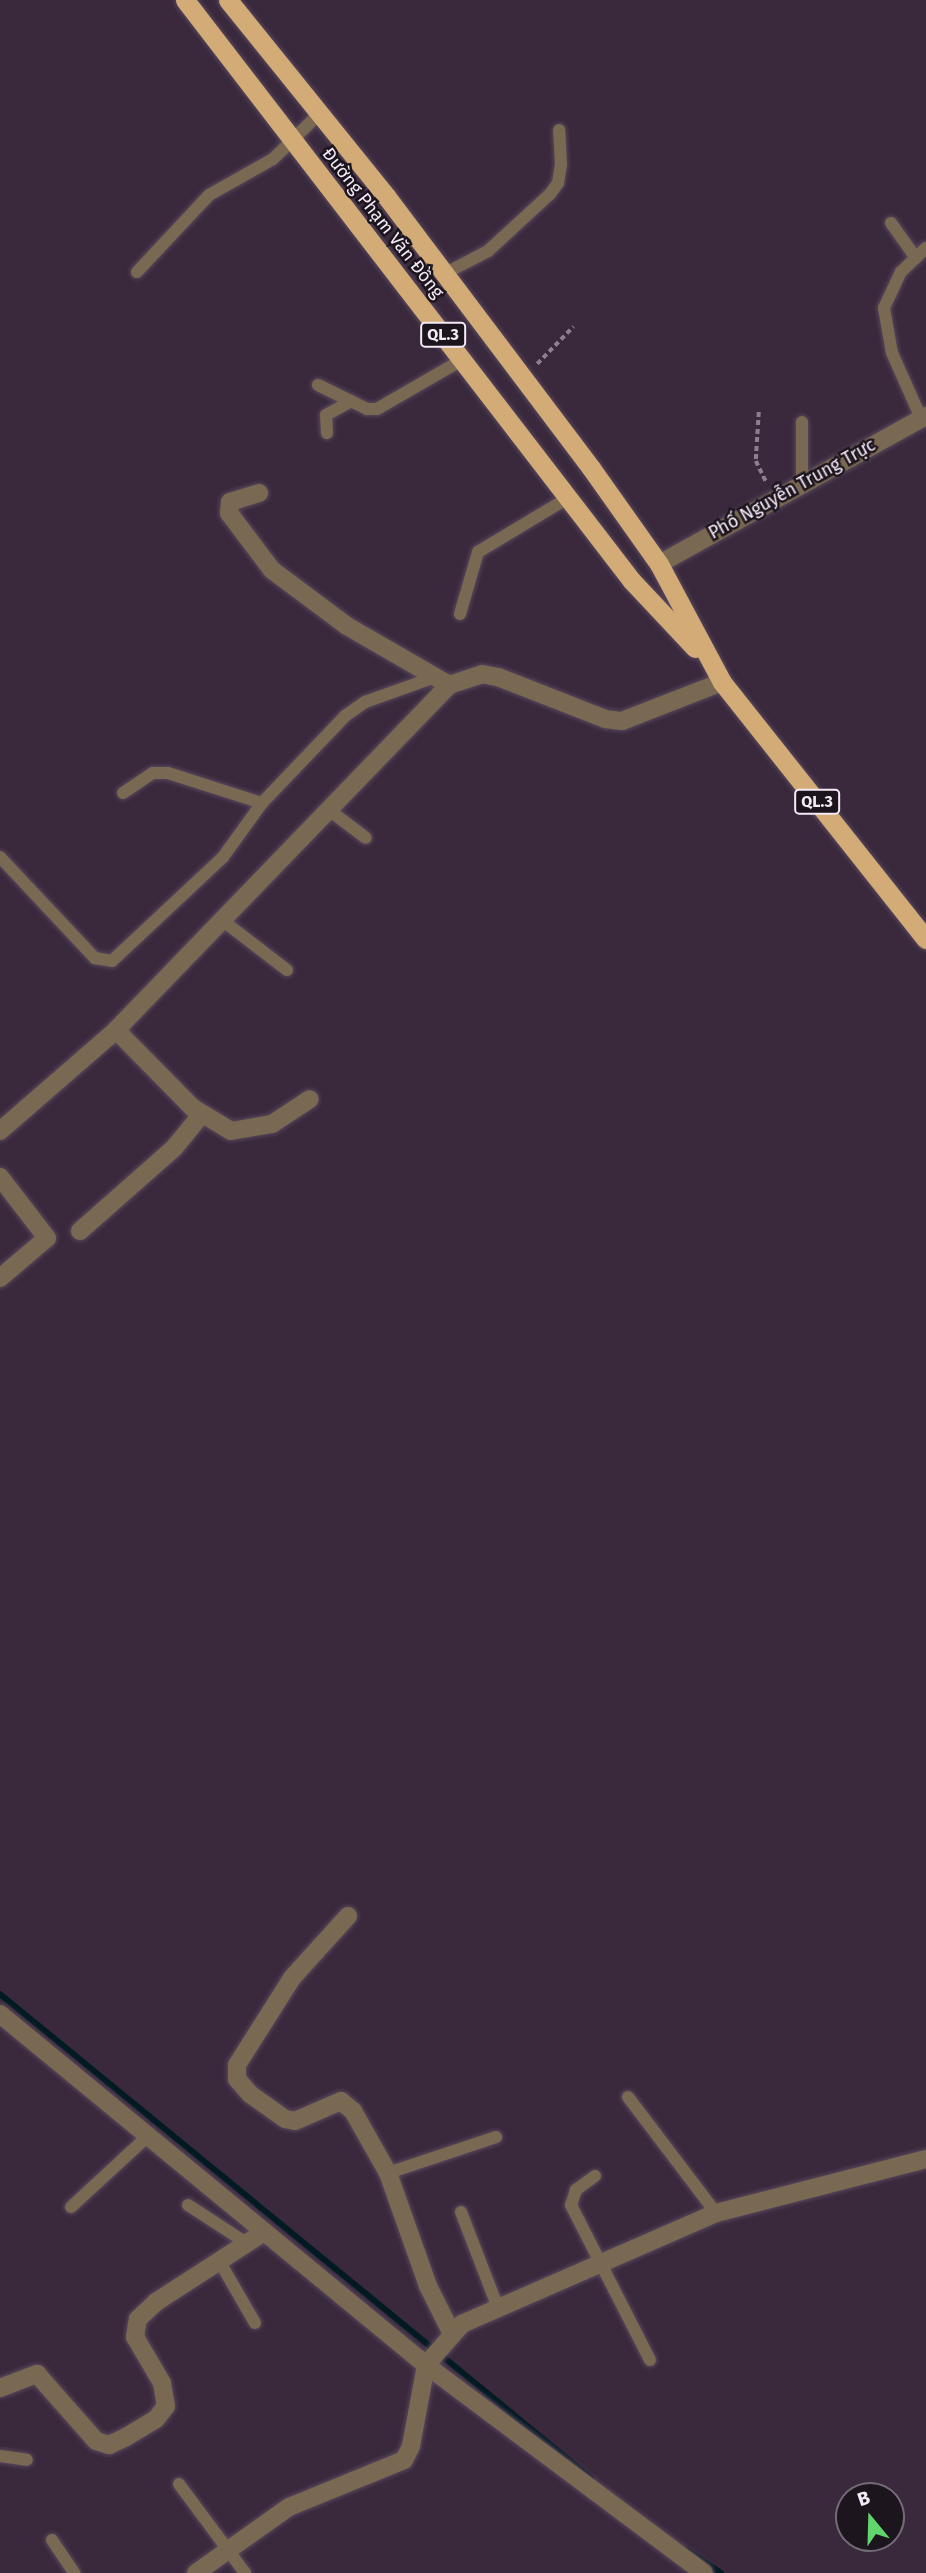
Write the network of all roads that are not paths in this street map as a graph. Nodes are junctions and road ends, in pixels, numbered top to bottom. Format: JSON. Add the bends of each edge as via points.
{"nodes":[{"id":1,"x":185,"y":0,"type":"edge"},
{"id":2,"x":234,"y":3,"type":"edge"},
{"id":3,"x":320,"y":113,"type":"junction"},
{"id":4,"x":559,"y":130,"type":"dead end"},
{"id":5,"x":291,"y":139,"type":"junction"},
{"id":6,"x":891,"y":223,"type":"dead end"},
{"id":7,"x":926,"y":248,"type":"edge"},
{"id":8,"x":916,"y":258,"type":"junction"},
{"id":9,"x":137,"y":272,"type":"dead end"},
{"id":10,"x":444,"y":274,"type":"junction"},
{"id":11,"x":462,"y":360,"type":"junction"},
{"id":12,"x":318,"y":385,"type":"dead end"},
{"id":13,"x":351,"y":401,"type":"junction"},
{"id":14,"x":924,"y":417,"type":"edge"},
{"id":15,"x":802,"y":422,"type":"dead end"},
{"id":16,"x":327,"y":433,"type":"dead end"},
{"id":17,"x":802,"y":483,"type":"junction"},
{"id":18,"x":259,"y":493,"type":"dead end"},
{"id":19,"x":568,"y":498,"type":"junction"},
{"id":20,"x":659,"y":564,"type":"junction"},
{"id":21,"x":460,"y":614,"type":"dead end"},
{"id":22,"x":710,"y":664,"type":"junction"},
{"id":23,"x":442,"y":681,"type":"junction"},
{"id":24,"x":722,"y":682,"type":"junction"},
{"id":25,"x":122,"y":793,"type":"dead end"},
{"id":26,"x":262,"y":803,"type":"junction"},
{"id":27,"x":329,"y":810,"type":"junction"},
{"id":28,"x":366,"y":838,"type":"dead end"},
{"id":29,"x":0,"y":857,"type":"edge"},
{"id":30,"x":222,"y":920,"type":"junction"},
{"id":31,"x":926,"y":939,"type":"edge"},
{"id":32,"x":287,"y":970,"type":"dead end"},
{"id":33,"x":116,"y":1030,"type":"junction"},
{"id":34,"x":310,"y":1099,"type":"dead end"},
{"id":35,"x":202,"y":1114,"type":"junction"},
{"id":36,"x":0,"y":1131,"type":"edge"},
{"id":37,"x":0,"y":1177,"type":"edge"},
{"id":38,"x":80,"y":1231,"type":"dead end"},
{"id":39,"x":0,"y":1278,"type":"edge"},
{"id":40,"x":348,"y":1916,"type":"dead end"},
{"id":41,"x":0,"y":2014,"type":"edge"},
{"id":42,"x":7,"y":2027,"type":"edge"},
{"id":43,"x":628,"y":2098,"type":"dead end"},
{"id":44,"x":148,"y":2136,"type":"junction"},
{"id":45,"x":496,"y":2137,"type":"dead end"},
{"id":46,"x":926,"y":2159,"type":"edge"},
{"id":47,"x":388,"y":2173,"type":"junction"},
{"id":48,"x":595,"y":2176,"type":"dead end"},
{"id":49,"x":188,"y":2205,"type":"dead end"},
{"id":50,"x":71,"y":2207,"type":"dead end"},
{"id":51,"x":461,"y":2212,"type":"dead end"},
{"id":52,"x":716,"y":2213,"type":"junction"},
{"id":53,"x":264,"y":2232,"type":"junction"},
{"id":54,"x":248,"y":2244,"type":"junction"},
{"id":55,"x":600,"y":2263,"type":"junction"},
{"id":56,"x":221,"y":2264,"type":"junction"},
{"id":57,"x":498,"y":2308,"type":"junction"},
{"id":58,"x":256,"y":2323,"type":"dead end"},
{"id":59,"x":447,"y":2337,"type":"junction"},
{"id":60,"x":650,"y":2360,"type":"dead end"},
{"id":61,"x":428,"y":2362,"type":"junction"},
{"id":62,"x":0,"y":2388,"type":"edge"},
{"id":63,"x":0,"y":2456,"type":"edge"},
{"id":64,"x":27,"y":2460,"type":"dead end"},
{"id":65,"x":179,"y":2484,"type":"dead end"},
{"id":66,"x":52,"y":2540,"type":"dead end"},
{"id":67,"x":227,"y":2550,"type":"junction"},
{"id":68,"x":74,"y":2573,"type":"edge"},
{"id":69,"x":196,"y":2573,"type":"edge"},
{"id":70,"x":245,"y":2573,"type":"edge"},
{"id":71,"x":704,"y":2573,"type":"edge"}],
"edges":[{"from":1,"to":5,"type":"highway","name":"Đường Phạm Văn Đồng","number":"QL.3"},
{"from":2,"to":3,"type":"highway","name":"Đường Phạm Văn Đồng","number":"QL.3"},
{"from":3,"to":5,"type":"lane"},
{"from":3,"to":10,"type":"highway","name":"Đường Phạm Văn Đồng","number":"QL.3"},
{"from":4,"to":10,"type":"lane","via":[[561,165],[558,183],[550,194],[488,251]]},
{"from":5,"to":9,"type":"lane","via":[[272,159],[209,195]]},
{"from":5,"to":11,"type":"highway","name":"Đường Phạm Văn Đồng","number":"QL.3"},
{"from":6,"to":8,"type":"lane"},
{"from":7,"to":8,"type":"lane"},
{"from":8,"to":14,"type":"lane","via":[[901,272],[884,308],[892,353]]},
{"from":10,"to":20,"type":"highway","name":"Đường Phạm Văn Đồng","number":"QL.3"},
{"from":11,"to":13,"type":"lane","via":[[391,405],[368,409]]},
{"from":11,"to":19,"type":"highway","name":"Đường Phạm Văn Đồng","number":"QL.3"},
{"from":12,"to":13,"type":"lane"},
{"from":13,"to":16,"type":"lane","via":[[326,415]]},
{"from":14,"to":17,"type":"street","name":"Phố Nguyễn Trung Trực"},
{"from":15,"to":17,"type":"lane"},
{"from":17,"to":20,"type":"street","name":"Phố Nguyễn Trung Trực"},
{"from":18,"to":23,"type":"street","via":[[230,502],[229,513],[272,570],[347,626]]},
{"from":19,"to":21,"type":"lane","via":[[478,552]]},
{"from":19,"to":22,"type":"highway","name":"Đường Phạm Văn Đồng","number":"QL.3","via":[[647,598]]},
{"from":20,"to":22,"type":"highway","name":"Đường Phạm Văn Đồng","number":"QL.3"},
{"from":22,"to":24,"type":"highway","name":"Đường Phạm Văn Đồng","number":"QL.3"},
{"from":23,"to":24,"type":"street","via":[[482,674],[499,677],[605,719],[622,721]]},
{"from":23,"to":26,"type":"lane","via":[[365,702]]},
{"from":23,"to":27,"type":"street"},
{"from":24,"to":31,"type":"highway","name":"Đường Phạm Văn Đồng","number":"QL.3"},
{"from":25,"to":26,"type":"lane","via":[[153,773],[168,773]]},
{"from":26,"to":29,"type":"lane","via":[[223,857],[112,961],[95,958]]},
{"from":27,"to":28,"type":"lane"},
{"from":27,"to":30,"type":"street"},
{"from":30,"to":32,"type":"lane"},
{"from":30,"to":33,"type":"street"},
{"from":33,"to":35,"type":"street"},
{"from":33,"to":36,"type":"street"},
{"from":34,"to":35,"type":"street","via":[[290,1116],[252,1131],[231,1131]]},
{"from":35,"to":38,"type":"street","via":[[174,1149]]},
{"from":37,"to":39,"type":"street","via":[[47,1238]]},
{"from":40,"to":47,"type":"street","via":[[292,1978],[237,2065],[237,2079],[285,2119],[295,2121],[341,2101],[353,2111]]},
{"from":41,"to":42,"type":"street"},
{"from":42,"to":44,"type":"street"},
{"from":43,"to":52,"type":"lane"},
{"from":44,"to":50,"type":"lane"},
{"from":44,"to":53,"type":"street"},
{"from":45,"to":47,"type":"lane"},
{"from":46,"to":52,"type":"street"},
{"from":47,"to":59,"type":"street"},
{"from":48,"to":55,"type":"lane","via":[[576,2190],[572,2205]]},
{"from":49,"to":54,"type":"lane"},
{"from":51,"to":57,"type":"lane"},
{"from":52,"to":55,"type":"street"},
{"from":53,"to":54,"type":"street"},
{"from":53,"to":61,"type":"street"},
{"from":54,"to":56,"type":"street"},
{"from":55,"to":57,"type":"street"},
{"from":55,"to":60,"type":"lane"},
{"from":56,"to":58,"type":"lane"},
{"from":56,"to":62,"type":"street","via":[[156,2302],[138,2319],[135,2337],[162,2383],[166,2406],[156,2419],[126,2437],[109,2445],[96,2441],[37,2374]]},
{"from":57,"to":59,"type":"street"},
{"from":59,"to":61,"type":"street"},
{"from":61,"to":67,"type":"street","via":[[404,2460],[289,2507]]},
{"from":61,"to":71,"type":"street"},
{"from":63,"to":64,"type":"lane"},
{"from":65,"to":67,"type":"lane"},
{"from":66,"to":68,"type":"lane"},
{"from":67,"to":69,"type":"street"},
{"from":67,"to":70,"type":"lane"}]}
